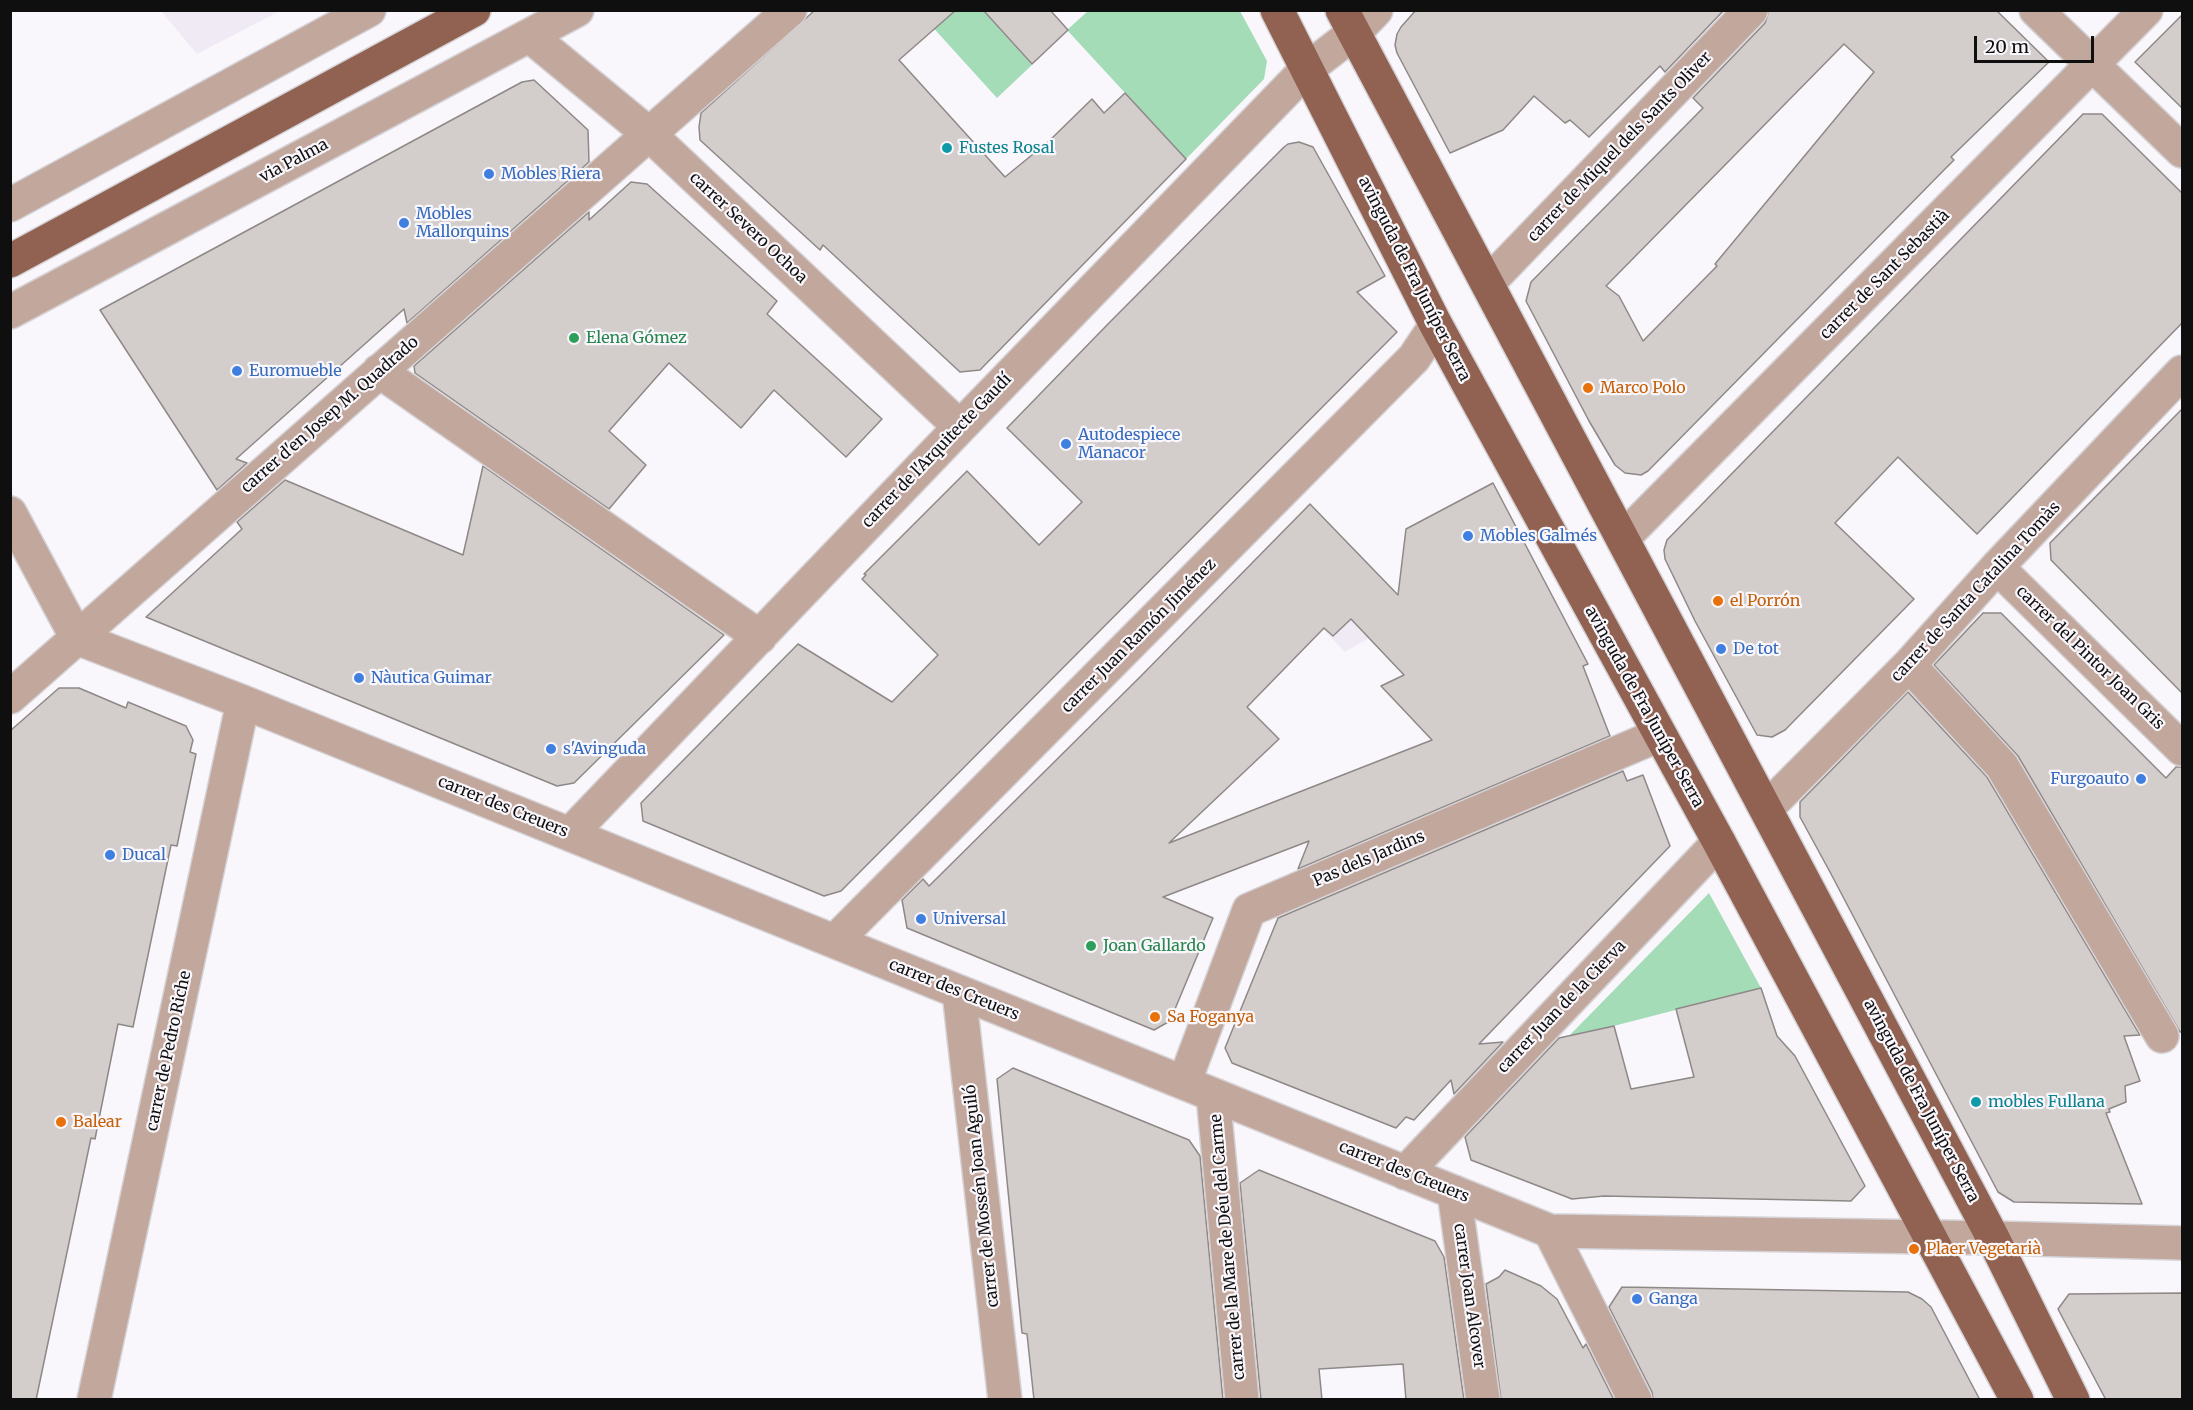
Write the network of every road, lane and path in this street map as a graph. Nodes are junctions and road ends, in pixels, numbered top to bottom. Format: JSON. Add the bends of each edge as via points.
{"nodes":[{"id":1,"x":369,"y":10,"type":"edge"},
{"id":2,"x":474,"y":10,"type":"edge"},
{"id":3,"x":578,"y":10,"type":"edge"},
{"id":4,"x":790,"y":10,"type":"edge"},
{"id":5,"x":1277,"y":10,"type":"edge"},
{"id":6,"x":1751,"y":10,"type":"edge"},
{"id":7,"x":2036,"y":10,"type":"edge"},
{"id":8,"x":2146,"y":10,"type":"edge"},
{"id":9,"x":1358,"y":18,"type":"edge"},
{"id":10,"x":530,"y":36,"type":"junction"},
{"id":11,"x":2093,"y":65,"type":"junction"},
{"id":12,"x":1306,"y":70,"type":"junction"},
{"id":13,"x":649,"y":134,"type":"junction"},
{"id":14,"x":2182,"y":152,"type":"edge"},
{"id":15,"x":10,"y":205,"type":"edge"},
{"id":16,"x":10,"y":261,"type":"edge"},
{"id":17,"x":1488,"y":283,"type":"junction"},
{"id":18,"x":10,"y":312,"type":"edge"},
{"id":19,"x":1436,"y":325,"type":"junction"},
{"id":20,"x":379,"y":371,"type":"junction"},
{"id":21,"x":2182,"y":372,"type":"edge"},
{"id":22,"x":960,"y":427,"type":"junction"},
{"id":23,"x":10,"y":513,"type":"edge"},
{"id":24,"x":1623,"y":538,"type":"junction"},
{"id":25,"x":1997,"y":567,"type":"junction"},
{"id":26,"x":760,"y":637,"type":"junction"},
{"id":27,"x":77,"y":638,"type":"junction"},
{"id":28,"x":1909,"y":665,"type":"junction"},
{"id":29,"x":10,"y":697,"type":"edge"},
{"id":30,"x":243,"y":702,"type":"junction"},
{"id":31,"x":1659,"y":735,"type":"junction"},
{"id":32,"x":2182,"y":749,"type":"edge"},
{"id":33,"x":1767,"y":809,"type":"junction"},
{"id":34,"x":570,"y":834,"type":"junction"},
{"id":35,"x":1719,"y":842,"type":"junction"},
{"id":36,"x":835,"y":941,"type":"junction"},
{"id":37,"x":959,"y":992,"type":"junction"},
{"id":38,"x":2162,"y":1036,"type":"dead end"},
{"id":39,"x":1199,"y":1089,"type":"junction"},
{"id":40,"x":1405,"y":1173,"type":"junction"},
{"id":41,"x":1454,"y":1192,"type":"junction"},
{"id":42,"x":1550,"y":1231,"type":"junction"},
{"id":43,"x":1930,"y":1237,"type":"junction"},
{"id":44,"x":1993,"y":1238,"type":"junction"},
{"id":45,"x":2182,"y":1243,"type":"edge"},
{"id":46,"x":94,"y":1400,"type":"edge"},
{"id":47,"x":1005,"y":1400,"type":"edge"},
{"id":48,"x":1242,"y":1400,"type":"edge"},
{"id":49,"x":1483,"y":1400,"type":"edge"},
{"id":50,"x":1635,"y":1400,"type":"edge"},
{"id":51,"x":2017,"y":1400,"type":"edge"},
{"id":52,"x":2073,"y":1400,"type":"edge"}],
"edges":[{"from":1,"to":15,"type":"street"},
{"from":2,"to":16,"type":"main road"},
{"from":3,"to":10,"type":"street","name":"via Palma"},
{"from":4,"to":13,"type":"street","name":"carrer d'en Josep M. Quadrado"},
{"from":5,"to":12,"type":"main road","name":"avinguda de Fra Juníper Serra"},
{"from":6,"to":17,"type":"street","name":"carrer de Miquel dels Sants Oliver"},
{"from":7,"to":11,"type":"street"},
{"from":8,"to":11,"type":"street","name":"carrer de Sant Sebastià"},
{"from":9,"to":12,"type":"street","name":"carrer de l'Arquitecte Gaudí"},
{"from":9,"to":17,"type":"main road","name":"avinguda de Fra Juníper Serra"},
{"from":10,"to":13,"type":"street","name":"carrer Severo Ochoa"},
{"from":10,"to":18,"type":"street","name":"via Palma"},
{"from":11,"to":14,"type":"street"},
{"from":11,"to":24,"type":"street","name":"carrer de Sant Sebastià"},
{"from":12,"to":19,"type":"main road","name":"avinguda de Fra Juníper Serra"},
{"from":12,"to":22,"type":"street","name":"carrer de l'Arquitecte Gaudí"},
{"from":13,"to":20,"type":"street","name":"carrer d'en Josep M. Quadrado"},
{"from":13,"to":22,"type":"street","name":"carrer Severo Ochoa"},
{"from":17,"to":24,"type":"main road","name":"avinguda de Fra Juníper Serra"},
{"from":19,"to":31,"type":"main road","name":"avinguda de Fra Juníper Serra"},
{"from":19,"to":36,"type":"street","name":"carrer Juan Ramón Jiménez","via":[[1414,358]]},
{"from":20,"to":26,"type":"street"},
{"from":20,"to":27,"type":"street","name":"carrer d'en Josep M. Quadrado"},
{"from":21,"to":25,"type":"street","name":"carrer de Santa Catalina Tomàs"},
{"from":22,"to":26,"type":"street","name":"carrer de l'Arquitecte Gaudí"},
{"from":23,"to":27,"type":"street"},
{"from":24,"to":33,"type":"main road","name":"avinguda de Fra Juníper Serra"},
{"from":25,"to":28,"type":"street","name":"carrer de Santa Catalina Tomàs"},
{"from":25,"to":32,"type":"street","name":"carrer del Pintor Joan Gris"},
{"from":26,"to":34,"type":"street","name":"carrer de l'Arquitecte Gaudí"},
{"from":27,"to":29,"type":"street","name":"carrer d'en Josep M. Quadrado"},
{"from":27,"to":30,"type":"street","name":"carrer des Creuers"},
{"from":28,"to":33,"type":"street","name":"carrer de Santa Catalina Tomàs"},
{"from":28,"to":38,"type":"street","via":[[2002,766]]},
{"from":30,"to":34,"type":"street","name":"carrer des Creuers"},
{"from":30,"to":46,"type":"street","name":"carrer de Pedro Riche"},
{"from":31,"to":35,"type":"main road","name":"avinguda de Fra Juníper Serra"},
{"from":31,"to":39,"type":"street","name":"Pas dels Jardins","via":[[1250,910]]},
{"from":33,"to":44,"type":"main road","name":"avinguda de Fra Juníper Serra"},
{"from":34,"to":36,"type":"street","name":"carrer des Creuers"},
{"from":35,"to":40,"type":"street","name":"carrer Juan de la Cierva"},
{"from":35,"to":43,"type":"main road","name":"avinguda de Fra Juníper Serra"},
{"from":36,"to":37,"type":"street","name":"carrer des Creuers"},
{"from":37,"to":39,"type":"street","name":"carrer des Creuers"},
{"from":37,"to":47,"type":"street","name":"carrer de Mossén Joan Aguiló"},
{"from":39,"to":40,"type":"street","name":"carrer des Creuers"},
{"from":39,"to":48,"type":"street","name":"carrer de la Mare de Déu del Carme"},
{"from":40,"to":41,"type":"street","name":"carrer des Creuers"},
{"from":41,"to":42,"type":"street","name":"carrer des Creuers"},
{"from":41,"to":49,"type":"street","name":"carrer Joan Alcover"},
{"from":42,"to":43,"type":"street","name":"carrer des Creuers"},
{"from":42,"to":50,"type":"street"},
{"from":43,"to":44,"type":"street","name":"carrer des Creuers"},
{"from":43,"to":51,"type":"main road","name":"avinguda de Fra Juníper Serra"},
{"from":44,"to":45,"type":"street","name":"carrer des Creuers"},
{"from":44,"to":52,"type":"main road","name":"avinguda de Fra Juníper Serra"}]}
